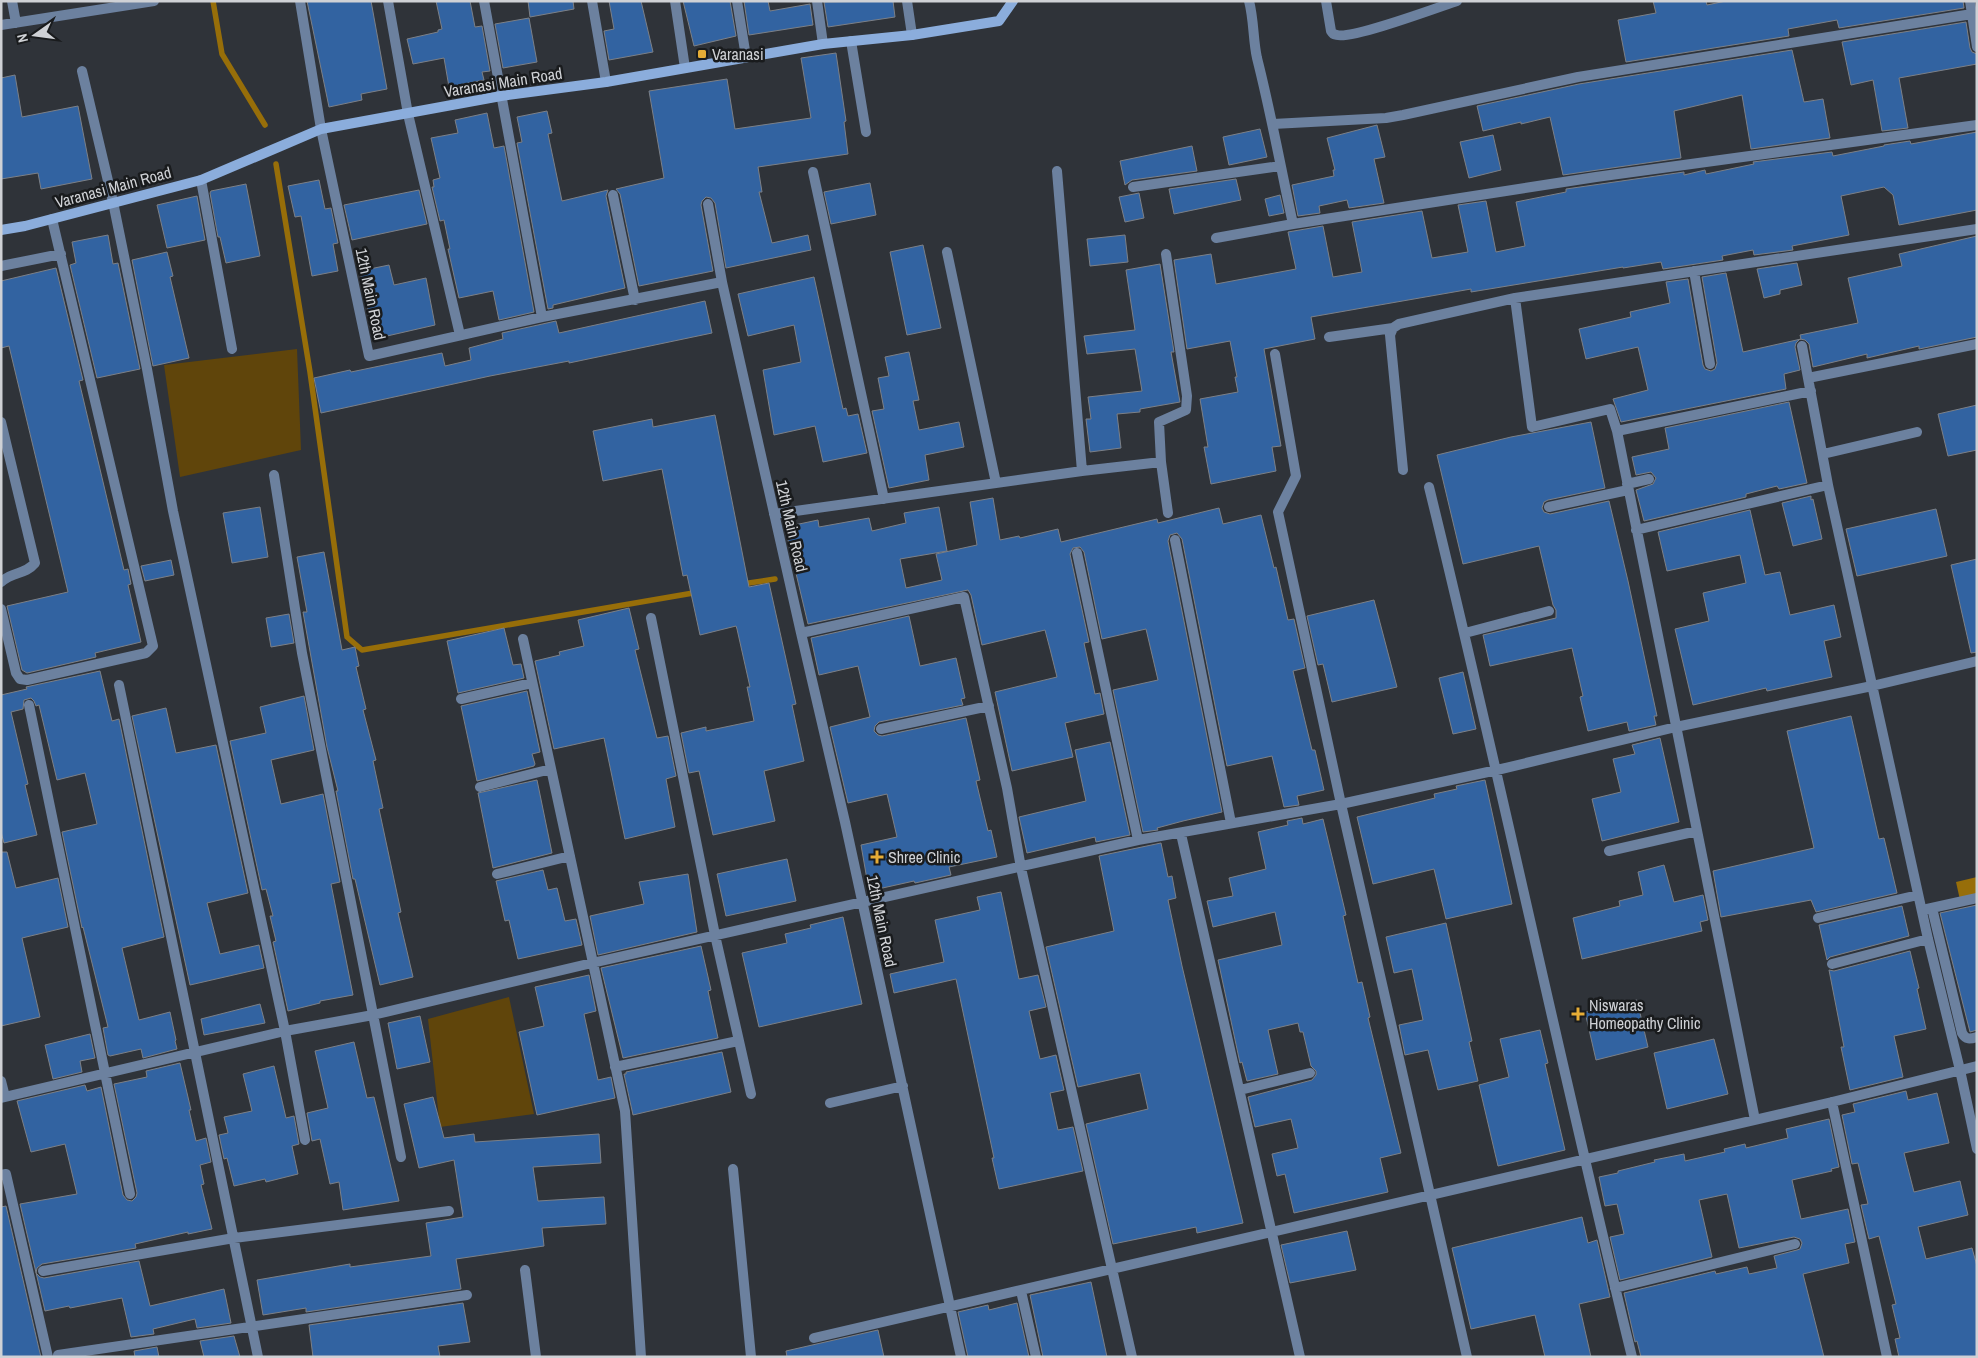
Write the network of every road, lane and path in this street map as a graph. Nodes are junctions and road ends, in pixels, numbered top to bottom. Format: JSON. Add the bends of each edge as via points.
{"nodes":[{"id":1,"x":12,"y":1,"type":"edge"},
{"id":2,"x":154,"y":1,"type":"edge"},
{"id":3,"x":300,"y":1,"type":"edge"},
{"id":4,"x":388,"y":1,"type":"edge"},
{"id":5,"x":484,"y":1,"type":"edge"},
{"id":6,"x":592,"y":1,"type":"edge"},
{"id":7,"x":675,"y":1,"type":"edge"},
{"id":8,"x":737,"y":1,"type":"edge"},
{"id":9,"x":817,"y":1,"type":"edge"},
{"id":10,"x":907,"y":1,"type":"edge"},
{"id":11,"x":1013,"y":1,"type":"edge"},
{"id":12,"x":1249,"y":1,"type":"edge"},
{"id":13,"x":1326,"y":1,"type":"edge"},
{"id":14,"x":1970,"y":1,"type":"edge"},
{"id":15,"x":1450,"y":2,"type":"edge"},
{"id":16,"x":106,"y":5,"type":"edge"},
{"id":17,"x":1972,"y":14,"type":"junction"},
{"id":18,"x":16,"y":23,"type":"junction"},
{"id":19,"x":1,"y":25,"type":"edge"},
{"id":20,"x":912,"y":35,"type":"junction"},
{"id":21,"x":851,"y":41,"type":"junction"},
{"id":22,"x":823,"y":44,"type":"junction"},
{"id":23,"x":1977,"y":47,"type":"edge"},
{"id":24,"x":746,"y":57,"type":"junction"},
{"id":25,"x":685,"y":68,"type":"junction"},
{"id":26,"x":82,"y":71,"type":"dead end"},
{"id":27,"x":606,"y":82,"type":"junction"},
{"id":28,"x":501,"y":96,"type":"junction"},
{"id":29,"x":408,"y":114,"type":"junction"},
{"id":30,"x":1274,"y":124,"type":"junction"},
{"id":31,"x":1977,"y":125,"type":"edge"},
{"id":32,"x":322,"y":128,"type":"junction"},
{"id":33,"x":866,"y":132,"type":"dead end"},
{"id":34,"x":1280,"y":166,"type":"junction"},
{"id":35,"x":1057,"y":171,"type":"dead end"},
{"id":36,"x":813,"y":172,"type":"dead end"},
{"id":37,"x":201,"y":180,"type":"junction"},
{"id":38,"x":1133,"y":187,"type":"dead end"},
{"id":39,"x":613,"y":194,"type":"dead end"},
{"id":40,"x":113,"y":202,"type":"junction"},
{"id":41,"x":708,"y":204,"type":"dead end"},
{"id":42,"x":52,"y":219,"type":"junction"},
{"id":43,"x":1293,"y":224,"type":"junction"},
{"id":44,"x":1,"y":230,"type":"edge"},
{"id":45,"x":1977,"y":230,"type":"edge"},
{"id":46,"x":1216,"y":238,"type":"dead end"},
{"id":47,"x":947,"y":252,"type":"dead end"},
{"id":48,"x":61,"y":254,"type":"junction"},
{"id":49,"x":1166,"y":254,"type":"dead end"},
{"id":50,"x":1,"y":266,"type":"edge"},
{"id":51,"x":1694,"y":271,"type":"junction"},
{"id":52,"x":722,"y":282,"type":"junction"},
{"id":53,"x":1515,"y":298,"type":"junction"},
{"id":54,"x":635,"y":300,"type":"junction"},
{"id":55,"x":542,"y":317,"type":"junction"},
{"id":56,"x":1392,"y":328,"type":"junction"},
{"id":57,"x":460,"y":335,"type":"junction"},
{"id":58,"x":1329,"y":337,"type":"dead end"},
{"id":59,"x":1977,"y":344,"type":"edge"},
{"id":60,"x":1802,"y":346,"type":"dead end"},
{"id":61,"x":232,"y":349,"type":"dead end"},
{"id":62,"x":1275,"y":354,"type":"dead end"},
{"id":63,"x":1710,"y":364,"type":"dead end"},
{"id":64,"x":1808,"y":378,"type":"junction"},
{"id":65,"x":1810,"y":391,"type":"junction"},
{"id":66,"x":1,"y":422,"type":"edge"},
{"id":67,"x":1617,"y":431,"type":"junction"},
{"id":68,"x":1918,"y":432,"type":"dead end"},
{"id":69,"x":1823,"y":454,"type":"junction"},
{"id":70,"x":1161,"y":462,"type":"junction"},
{"id":71,"x":1403,"y":470,"type":"dead end"},
{"id":72,"x":1082,"y":471,"type":"junction"},
{"id":73,"x":274,"y":475,"type":"dead end"},
{"id":74,"x":1649,"y":480,"type":"dead end"},
{"id":75,"x":996,"y":483,"type":"junction"},
{"id":76,"x":1828,"y":485,"type":"junction"},
{"id":77,"x":1429,"y":487,"type":"dead end"},
{"id":78,"x":1628,"y":487,"type":"junction"},
{"id":79,"x":884,"y":499,"type":"junction"},
{"id":80,"x":1549,"y":507,"type":"dead end"},
{"id":81,"x":1168,"y":513,"type":"dead end"},
{"id":82,"x":774,"y":514,"type":"junction"},
{"id":83,"x":1636,"y":530,"type":"junction"},
{"id":84,"x":1175,"y":540,"type":"dead end"},
{"id":85,"x":1077,"y":553,"type":"dead end"},
{"id":86,"x":1,"y":582,"type":"edge"},
{"id":87,"x":1,"y":609,"type":"edge"},
{"id":88,"x":1549,"y":612,"type":"dead end"},
{"id":89,"x":651,"y":618,"type":"dead end"},
{"id":90,"x":801,"y":633,"type":"junction"},
{"id":91,"x":1465,"y":633,"type":"junction"},
{"id":92,"x":523,"y":639,"type":"dead end"},
{"id":93,"x":1977,"y":661,"type":"edge"},
{"id":94,"x":532,"y":682,"type":"junction"},
{"id":95,"x":119,"y":685,"type":"dead end"},
{"id":96,"x":1872,"y":686,"type":"junction"},
{"id":97,"x":461,"y":699,"type":"dead end"},
{"id":98,"x":28,"y":705,"type":"dead end"},
{"id":99,"x":989,"y":706,"type":"junction"},
{"id":100,"x":1676,"y":726,"type":"junction"},
{"id":101,"x":881,"y":729,"type":"dead end"},
{"id":102,"x":551,"y":769,"type":"junction"},
{"id":103,"x":1498,"y":770,"type":"junction"},
{"id":104,"x":480,"y":786,"type":"dead end"},
{"id":105,"x":1341,"y":804,"type":"junction"},
{"id":106,"x":1231,"y":823,"type":"junction"},
{"id":107,"x":1697,"y":831,"type":"junction"},
{"id":108,"x":1181,"y":834,"type":"junction"},
{"id":109,"x":1138,"y":840,"type":"junction"},
{"id":110,"x":1609,"y":851,"type":"dead end"},
{"id":111,"x":570,"y":856,"type":"junction"},
{"id":112,"x":1021,"y":868,"type":"junction"},
{"id":113,"x":497,"y":874,"type":"dead end"},
{"id":114,"x":1918,"y":895,"type":"junction"},
{"id":115,"x":1977,"y":898,"type":"edge"},
{"id":116,"x":863,"y":903,"type":"junction"},
{"id":117,"x":1927,"y":909,"type":"junction"},
{"id":118,"x":1818,"y":918,"type":"dead end"},
{"id":119,"x":716,"y":935,"type":"junction"},
{"id":120,"x":1928,"y":939,"type":"junction"},
{"id":121,"x":1942,"y":952,"type":"junction"},
{"id":122,"x":1932,"y":955,"type":"junction"},
{"id":123,"x":592,"y":963,"type":"junction"},
{"id":124,"x":1832,"y":964,"type":"dead end"},
{"id":125,"x":1947,"y":971,"type":"junction"},
{"id":126,"x":1936,"y":973,"type":"junction"},
{"id":127,"x":1947,"y":993,"type":"junction"},
{"id":128,"x":1951,"y":1012,"type":"junction"},
{"id":129,"x":373,"y":1015,"type":"junction"},
{"id":130,"x":285,"y":1031,"type":"junction"},
{"id":131,"x":1977,"y":1037,"type":"edge"},
{"id":132,"x":738,"y":1041,"type":"junction"},
{"id":133,"x":196,"y":1052,"type":"junction"},
{"id":134,"x":1977,"y":1066,"type":"edge"},
{"id":135,"x":615,"y":1067,"type":"junction"},
{"id":136,"x":1960,"y":1070,"type":"junction"},
{"id":137,"x":1310,"y":1073,"type":"dead end"},
{"id":138,"x":104,"y":1074,"type":"junction"},
{"id":139,"x":1,"y":1081,"type":"edge"},
{"id":140,"x":903,"y":1086,"type":"junction"},
{"id":141,"x":1240,"y":1090,"type":"junction"},
{"id":142,"x":751,"y":1094,"type":"dead end"},
{"id":143,"x":3,"y":1097,"type":"edge"},
{"id":144,"x":1832,"y":1102,"type":"junction"},
{"id":145,"x":830,"y":1103,"type":"dead end"},
{"id":146,"x":1754,"y":1120,"type":"junction"},
{"id":147,"x":305,"y":1140,"type":"dead end"},
{"id":148,"x":1977,"y":1149,"type":"edge"},
{"id":149,"x":401,"y":1157,"type":"dead end"},
{"id":150,"x":1585,"y":1159,"type":"junction"},
{"id":151,"x":733,"y":1169,"type":"dead end"},
{"id":152,"x":1,"y":1175,"type":"edge"},
{"id":153,"x":130,"y":1194,"type":"dead end"},
{"id":154,"x":1431,"y":1195,"type":"junction"},
{"id":155,"x":449,"y":1211,"type":"dead end"},
{"id":156,"x":1272,"y":1232,"type":"junction"},
{"id":157,"x":234,"y":1238,"type":"junction"},
{"id":158,"x":1795,"y":1244,"type":"dead end"},
{"id":159,"x":1113,"y":1269,"type":"junction"},
{"id":160,"x":525,"y":1270,"type":"dead end"},
{"id":161,"x":43,"y":1271,"type":"dead end"},
{"id":162,"x":1615,"y":1288,"type":"junction"},
{"id":163,"x":1021,"y":1290,"type":"junction"},
{"id":164,"x":467,"y":1295,"type":"dead end"},
{"id":165,"x":950,"y":1307,"type":"junction"},
{"id":166,"x":252,"y":1327,"type":"junction"},
{"id":167,"x":814,"y":1338,"type":"dead end"},
{"id":168,"x":53,"y":1356,"type":"edge"},
{"id":169,"x":258,"y":1357,"type":"edge"},
{"id":170,"x":536,"y":1357,"type":"edge"},
{"id":171,"x":641,"y":1357,"type":"edge"},
{"id":172,"x":752,"y":1357,"type":"edge"},
{"id":173,"x":960,"y":1357,"type":"edge"},
{"id":174,"x":1036,"y":1357,"type":"edge"},
{"id":175,"x":1132,"y":1357,"type":"edge"},
{"id":176,"x":1300,"y":1357,"type":"edge"},
{"id":177,"x":1467,"y":1357,"type":"edge"},
{"id":178,"x":1632,"y":1357,"type":"edge"},
{"id":179,"x":1887,"y":1357,"type":"edge"}],
"edges":[{"from":1,"to":18,"type":"street"},
{"from":2,"to":16,"type":"street"},
{"from":3,"to":32,"type":"street"},
{"from":4,"to":29,"type":"street"},
{"from":5,"to":28,"type":"street"},
{"from":6,"to":27,"type":"street"},
{"from":7,"to":25,"type":"street"},
{"from":8,"to":24,"type":"street"},
{"from":9,"to":22,"type":"street"},
{"from":10,"to":20,"type":"street"},
{"from":11,"to":20,"type":"street","name":"Varanasi Main Road","via":[[999,21]]},
{"from":12,"to":30,"type":"street","via":[[1257,57]]},
{"from":13,"to":15,"type":"street","via":[[1331,31],[1339,36],[1364,31]]},
{"from":14,"to":17,"type":"street"},
{"from":16,"to":18,"type":"street"},
{"from":17,"to":23,"type":"street"},
{"from":17,"to":30,"type":"street","via":[[1578,77],[1403,115]]},
{"from":18,"to":19,"type":"street"},
{"from":20,"to":21,"type":"street","name":"Varanasi Main Road"},
{"from":21,"to":22,"type":"street","name":"Varanasi Main Road"},
{"from":21,"to":33,"type":"street"},
{"from":22,"to":24,"type":"street","name":"Varanasi Main Road"},
{"from":24,"to":25,"type":"street","name":"Varanasi Main Road"},
{"from":25,"to":27,"type":"street","name":"Varanasi Main Road"},
{"from":26,"to":40,"type":"street"},
{"from":27,"to":28,"type":"street","name":"Varanasi Main Road"},
{"from":28,"to":29,"type":"street","name":"Varanasi Main Road"},
{"from":28,"to":55,"type":"street"},
{"from":29,"to":32,"type":"street","name":"Varanasi Main Road"},
{"from":29,"to":57,"type":"street"},
{"from":30,"to":34,"type":"street"},
{"from":31,"to":43,"type":"street","via":[[1596,177]]},
{"from":32,"to":37,"type":"street","name":"Varanasi Main Road"},
{"from":32,"to":57,"type":"street","name":"12th Main Road","via":[[369,356]]},
{"from":34,"to":38,"type":"street"},
{"from":34,"to":43,"type":"street"},
{"from":35,"to":72,"type":"street"},
{"from":36,"to":79,"type":"street"},
{"from":37,"to":40,"type":"street","name":"Varanasi Main Road"},
{"from":37,"to":61,"type":"street"},
{"from":39,"to":54,"type":"street"},
{"from":40,"to":42,"type":"street","name":"Varanasi Main Road"},
{"from":40,"to":130,"type":"street","via":[[173,511]]},
{"from":41,"to":52,"type":"street"},
{"from":42,"to":44,"type":"street","name":"Varanasi Main Road"},
{"from":42,"to":48,"type":"street"},
{"from":43,"to":46,"type":"street"},
{"from":45,"to":51,"type":"street"},
{"from":47,"to":75,"type":"street"},
{"from":48,"to":50,"type":"street"},
{"from":48,"to":87,"type":"street","via":[[153,646],[146,653],[20,679]]},
{"from":49,"to":70,"type":"street","via":[[1187,396],[1186,410],[1159,422]]},
{"from":51,"to":53,"type":"street"},
{"from":51,"to":63,"type":"street"},
{"from":52,"to":54,"type":"street","name":"12th Main Road"},
{"from":52,"to":82,"type":"street","name":"12th Main Road"},
{"from":53,"to":56,"type":"street"},
{"from":53,"to":67,"type":"street","via":[[1532,427],[1610,409]]},
{"from":54,"to":55,"type":"street","name":"12th Main Road"},
{"from":55,"to":57,"type":"street","name":"12th Main Road"},
{"from":56,"to":58,"type":"street"},
{"from":56,"to":71,"type":"street"},
{"from":59,"to":64,"type":"street"},
{"from":60,"to":64,"type":"street"},
{"from":62,"to":105,"type":"street","via":[[1296,476],[1278,512]]},
{"from":64,"to":65,"type":"street"},
{"from":65,"to":67,"type":"street"},
{"from":65,"to":69,"type":"street"},
{"from":66,"to":86,"type":"street","via":[[36,562],[29,570],[7,576]]},
{"from":67,"to":78,"type":"street"},
{"from":68,"to":69,"type":"street"},
{"from":69,"to":76,"type":"street"},
{"from":70,"to":72,"type":"street"},
{"from":70,"to":81,"type":"street"},
{"from":72,"to":75,"type":"street"},
{"from":73,"to":129,"type":"street","via":[[302,653]]},
{"from":74,"to":78,"type":"street"},
{"from":75,"to":79,"type":"street"},
{"from":76,"to":83,"type":"street"},
{"from":76,"to":96,"type":"street"},
{"from":77,"to":91,"type":"street"},
{"from":78,"to":80,"type":"street"},
{"from":78,"to":83,"type":"street"},
{"from":79,"to":82,"type":"street"},
{"from":82,"to":90,"type":"street","name":"12th Main Road"},
{"from":83,"to":100,"type":"street"},
{"from":84,"to":106,"type":"street"},
{"from":85,"to":109,"type":"street"},
{"from":88,"to":91,"type":"street"},
{"from":89,"to":119,"type":"street"},
{"from":90,"to":99,"type":"street","via":[[964,597]]},
{"from":90,"to":116,"type":"street","name":"12th Main Road"},
{"from":91,"to":103,"type":"street"},
{"from":92,"to":94,"type":"street"},
{"from":93,"to":96,"type":"street"},
{"from":94,"to":97,"type":"street"},
{"from":94,"to":102,"type":"street"},
{"from":95,"to":133,"type":"street"},
{"from":96,"to":100,"type":"street"},
{"from":96,"to":114,"type":"street"},
{"from":98,"to":138,"type":"street"},
{"from":99,"to":101,"type":"street"},
{"from":99,"to":112,"type":"street"},
{"from":100,"to":103,"type":"street"},
{"from":100,"to":107,"type":"street"},
{"from":102,"to":104,"type":"street"},
{"from":102,"to":111,"type":"street"},
{"from":103,"to":105,"type":"street"},
{"from":103,"to":150,"type":"street"},
{"from":105,"to":106,"type":"street"},
{"from":105,"to":154,"type":"street"},
{"from":106,"to":108,"type":"street"},
{"from":107,"to":110,"type":"street"},
{"from":107,"to":146,"type":"street"},
{"from":108,"to":109,"type":"street"},
{"from":108,"to":141,"type":"street"},
{"from":109,"to":112,"type":"street"},
{"from":111,"to":113,"type":"street"},
{"from":111,"to":123,"type":"street"},
{"from":112,"to":116,"type":"street"},
{"from":112,"to":159,"type":"street"},
{"from":114,"to":117,"type":"street"},
{"from":114,"to":118,"type":"street"},
{"from":115,"to":117,"type":"street"},
{"from":116,"to":119,"type":"street"},
{"from":116,"to":140,"type":"street","name":"12th Main Road"},
{"from":117,"to":120,"type":"street"},
{"from":117,"to":121,"type":"street"},
{"from":119,"to":123,"type":"street"},
{"from":119,"to":132,"type":"street"},
{"from":120,"to":122,"type":"street"},
{"from":120,"to":124,"type":"street"},
{"from":121,"to":122,"type":"street"},
{"from":121,"to":125,"type":"street"},
{"from":122,"to":126,"type":"street"},
{"from":123,"to":129,"type":"street"},
{"from":123,"to":135,"type":"street"},
{"from":125,"to":126,"type":"street"},
{"from":125,"to":127,"type":"street"},
{"from":126,"to":127,"type":"street"},
{"from":127,"to":128,"type":"street"},
{"from":128,"to":131,"type":"street","via":[[1964,1037]]},
{"from":128,"to":136,"type":"street"},
{"from":129,"to":130,"type":"street"},
{"from":129,"to":149,"type":"street"},
{"from":130,"to":133,"type":"street"},
{"from":130,"to":147,"type":"street"},
{"from":132,"to":135,"type":"street"},
{"from":132,"to":142,"type":"street"},
{"from":133,"to":138,"type":"street"},
{"from":133,"to":157,"type":"street"},
{"from":134,"to":136,"type":"street"},
{"from":135,"to":171,"type":"street","via":[[625,1111]]},
{"from":136,"to":144,"type":"street"},
{"from":136,"to":148,"type":"street"},
{"from":137,"to":141,"type":"street"},
{"from":138,"to":143,"type":"street"},
{"from":138,"to":153,"type":"street"},
{"from":139,"to":143,"type":"street"},
{"from":140,"to":145,"type":"street"},
{"from":140,"to":165,"type":"street","name":"12th Main Road"},
{"from":141,"to":156,"type":"street"},
{"from":144,"to":146,"type":"street"},
{"from":144,"to":179,"type":"street"},
{"from":146,"to":150,"type":"street"},
{"from":150,"to":154,"type":"street"},
{"from":150,"to":162,"type":"street"},
{"from":151,"to":172,"type":"street"},
{"from":152,"to":168,"type":"street","via":[[6,1174]]},
{"from":154,"to":156,"type":"street"},
{"from":154,"to":177,"type":"street"},
{"from":155,"to":157,"type":"street"},
{"from":156,"to":159,"type":"street"},
{"from":156,"to":176,"type":"street"},
{"from":157,"to":161,"type":"street"},
{"from":157,"to":166,"type":"street"},
{"from":158,"to":162,"type":"street"},
{"from":159,"to":163,"type":"street"},
{"from":159,"to":175,"type":"street"},
{"from":160,"to":170,"type":"street"},
{"from":162,"to":178,"type":"street"},
{"from":163,"to":165,"type":"street"},
{"from":163,"to":174,"type":"street"},
{"from":164,"to":166,"type":"street"},
{"from":165,"to":167,"type":"street"},
{"from":165,"to":173,"type":"street","name":"12th Main Road"},
{"from":166,"to":168,"type":"street"},
{"from":166,"to":169,"type":"street"}]}
